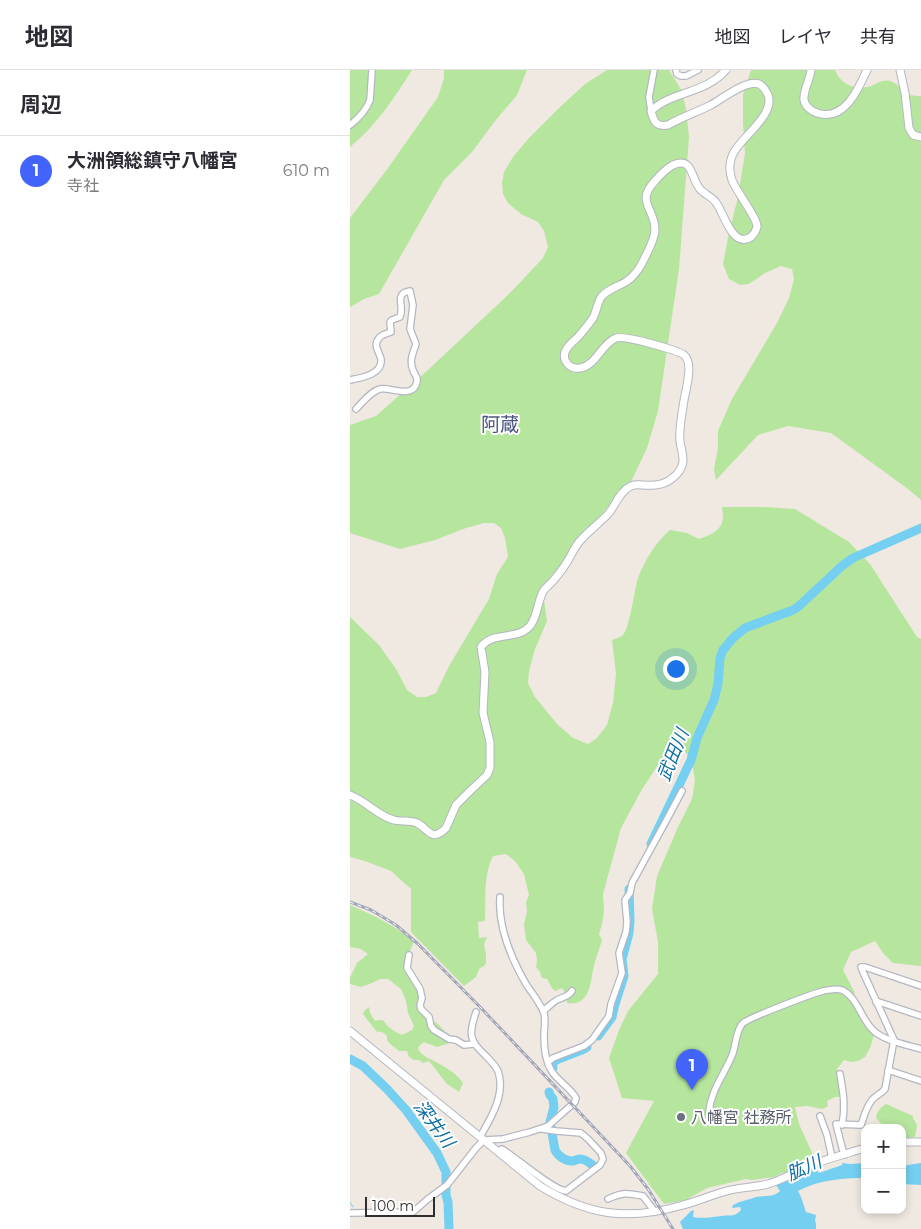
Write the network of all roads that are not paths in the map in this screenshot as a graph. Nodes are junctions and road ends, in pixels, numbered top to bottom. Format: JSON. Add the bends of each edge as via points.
{"nodes":[{"id":1,"x":372,"y":70,"type":"edge"},
{"id":2,"x":654,"y":70,"type":"edge"},
{"id":3,"x":676,"y":70,"type":"edge"},
{"id":4,"x":698,"y":70,"type":"edge"},
{"id":5,"x":726,"y":70,"type":"edge"},
{"id":6,"x":811,"y":70,"type":"edge"},
{"id":7,"x":867,"y":70,"type":"edge"},
{"id":8,"x":900,"y":70,"type":"edge"},
{"id":9,"x":651,"y":111,"type":"junction"},
{"id":10,"x":350,"y":125,"type":"edge"},
{"id":11,"x":921,"y":137,"type":"edge"},
{"id":12,"x":350,"y":380,"type":"edge"},
{"id":13,"x":356,"y":409,"type":"dead end"},
{"id":14,"x":682,"y":791,"type":"dead end"},
{"id":15,"x":350,"y":795,"type":"edge"},
{"id":16,"x":500,"y":897,"type":"dead end"},
{"id":17,"x":409,"y":955,"type":"dead end"},
{"id":18,"x":921,"y":986,"type":"edge"},
{"id":19,"x":572,"y":991,"type":"dead end"},
{"id":20,"x":876,"y":1002,"type":"junction"},
{"id":21,"x":543,"y":1011,"type":"junction"},
{"id":22,"x":476,"y":1012,"type":"dead end"},
{"id":23,"x":921,"y":1016,"type":"edge"},
{"id":24,"x":350,"y":1031,"type":"edge"},
{"id":25,"x":894,"y":1040,"type":"junction"},
{"id":26,"x":474,"y":1044,"type":"junction"},
{"id":27,"x":921,"y":1049,"type":"edge"},
{"id":28,"x":548,"y":1062,"type":"junction"},
{"id":29,"x":888,"y":1070,"type":"junction"},
{"id":30,"x":840,"y":1074,"type":"dead end"},
{"id":31,"x":921,"y":1082,"type":"edge"},
{"id":32,"x":710,"y":1112,"type":"dead end"},
{"id":33,"x":820,"y":1116,"type":"dead end"},
{"id":34,"x":842,"y":1124,"type":"junction"},
{"id":35,"x":542,"y":1129,"type":"junction"},
{"id":36,"x":482,"y":1139,"type":"junction"},
{"id":37,"x":906,"y":1142,"type":"edge"},
{"id":38,"x":921,"y":1142,"type":"edge"},
{"id":39,"x":861,"y":1149,"type":"edge"},
{"id":40,"x":497,"y":1151,"type":"junction"},
{"id":41,"x":844,"y":1155,"type":"junction"},
{"id":42,"x":832,"y":1158,"type":"junction"},
{"id":43,"x":608,"y":1199,"type":"dead end"},
{"id":44,"x":655,"y":1212,"type":"junction"},
{"id":45,"x":350,"y":1213,"type":"edge"}],
"edges":[{"from":1,"to":10,"type":"street","via":[[370,100],[364,112]]},
{"from":2,"to":9,"type":"street","via":[[649,97]]},
{"from":3,"to":4,"type":"street","via":[[681,76]]},
{"from":5,"to":9,"type":"street","via":[[710,84]]},
{"from":6,"to":7,"type":"street","via":[[804,100],[806,107],[827,115],[844,107]]},
{"from":8,"to":11,"type":"street","via":[[909,128],[913,135]]},
{"from":9,"to":15,"type":"street","via":[[656,124],[662,126],[753,84],[760,84],[770,98],[766,112],[734,152],[730,170],[757,223],[757,230],[747,239],[734,235],[717,204],[697,184],[691,169],[685,164],[671,166],[646,193],[655,230],[639,268],[630,279],[602,296],[593,317],[565,351],[566,363],[577,369],[590,363],[616,338],[649,342],[684,355],[689,363],[689,372],[680,422],[682,466],[668,482],[636,484],[620,495],[610,511],[579,542],[543,591],[532,624],[525,632],[486,640],[481,647],[483,713],[490,742],[490,768],[487,776],[456,805],[446,828],[438,834],[431,834],[415,823],[386,817]]},
{"from":12,"to":13,"type":"street","via":[[370,375],[379,367],[381,358],[376,346],[382,335],[391,332],[390,322],[402,313],[400,298],[410,291],[413,305],[410,329],[416,344],[411,357],[411,366],[417,377],[413,389],[405,392],[380,389]]},
{"from":14,"to":28,"type":"street","via":[[625,900],[626,932],[619,953],[622,973],[609,1016],[592,1040]]},
{"from":16,"to":21,"type":"street","via":[[506,939]]},
{"from":17,"to":26,"type":"street","via":[[407,968],[420,989],[421,1009],[429,1017],[434,1030],[449,1039]]},
{"from":18,"to":20,"type":"street","via":[[861,967]]},
{"from":19,"to":21,"type":"street"},
{"from":20,"to":23,"type":"street"},
{"from":20,"to":25,"type":"street"},
{"from":21,"to":28,"type":"street"},
{"from":22,"to":26,"type":"street","via":[[471,1028]]},
{"from":24,"to":36,"type":"street"},
{"from":25,"to":27,"type":"street"},
{"from":25,"to":29,"type":"street"},
{"from":25,"to":32,"type":"street","via":[[876,1034],[848,994],[835,989],[749,1019],[738,1030],[735,1047],[710,1102]]},
{"from":26,"to":36,"type":"street","via":[[498,1071],[500,1084],[494,1112]]},
{"from":28,"to":35,"type":"street","via":[[555,1076],[576,1098]]},
{"from":29,"to":31,"type":"street"},
{"from":29,"to":34,"type":"street","via":[[885,1089],[872,1100],[861,1125]]},
{"from":30,"to":34,"type":"street","via":[[845,1112]]},
{"from":33,"to":42,"type":"street"},
{"from":34,"to":41,"type":"street","via":[[836,1124]]},
{"from":35,"to":36,"type":"street","via":[[503,1139]]},
{"from":35,"to":40,"type":"street","via":[[584,1135],[601,1153],[600,1165],[566,1191],[546,1181],[502,1149]]},
{"from":36,"to":40,"type":"street"},
{"from":36,"to":45,"type":"street","via":[[447,1186],[413,1212]]},
{"from":37,"to":38,"type":"street"},
{"from":39,"to":41,"type":"street"},
{"from":40,"to":44,"type":"street","via":[[540,1186],[577,1205],[597,1212]]},
{"from":41,"to":42,"type":"street"},
{"from":42,"to":44,"type":"street","via":[[766,1184],[724,1192]]},
{"from":43,"to":44,"type":"street","via":[[626,1193],[643,1196]]}]}
